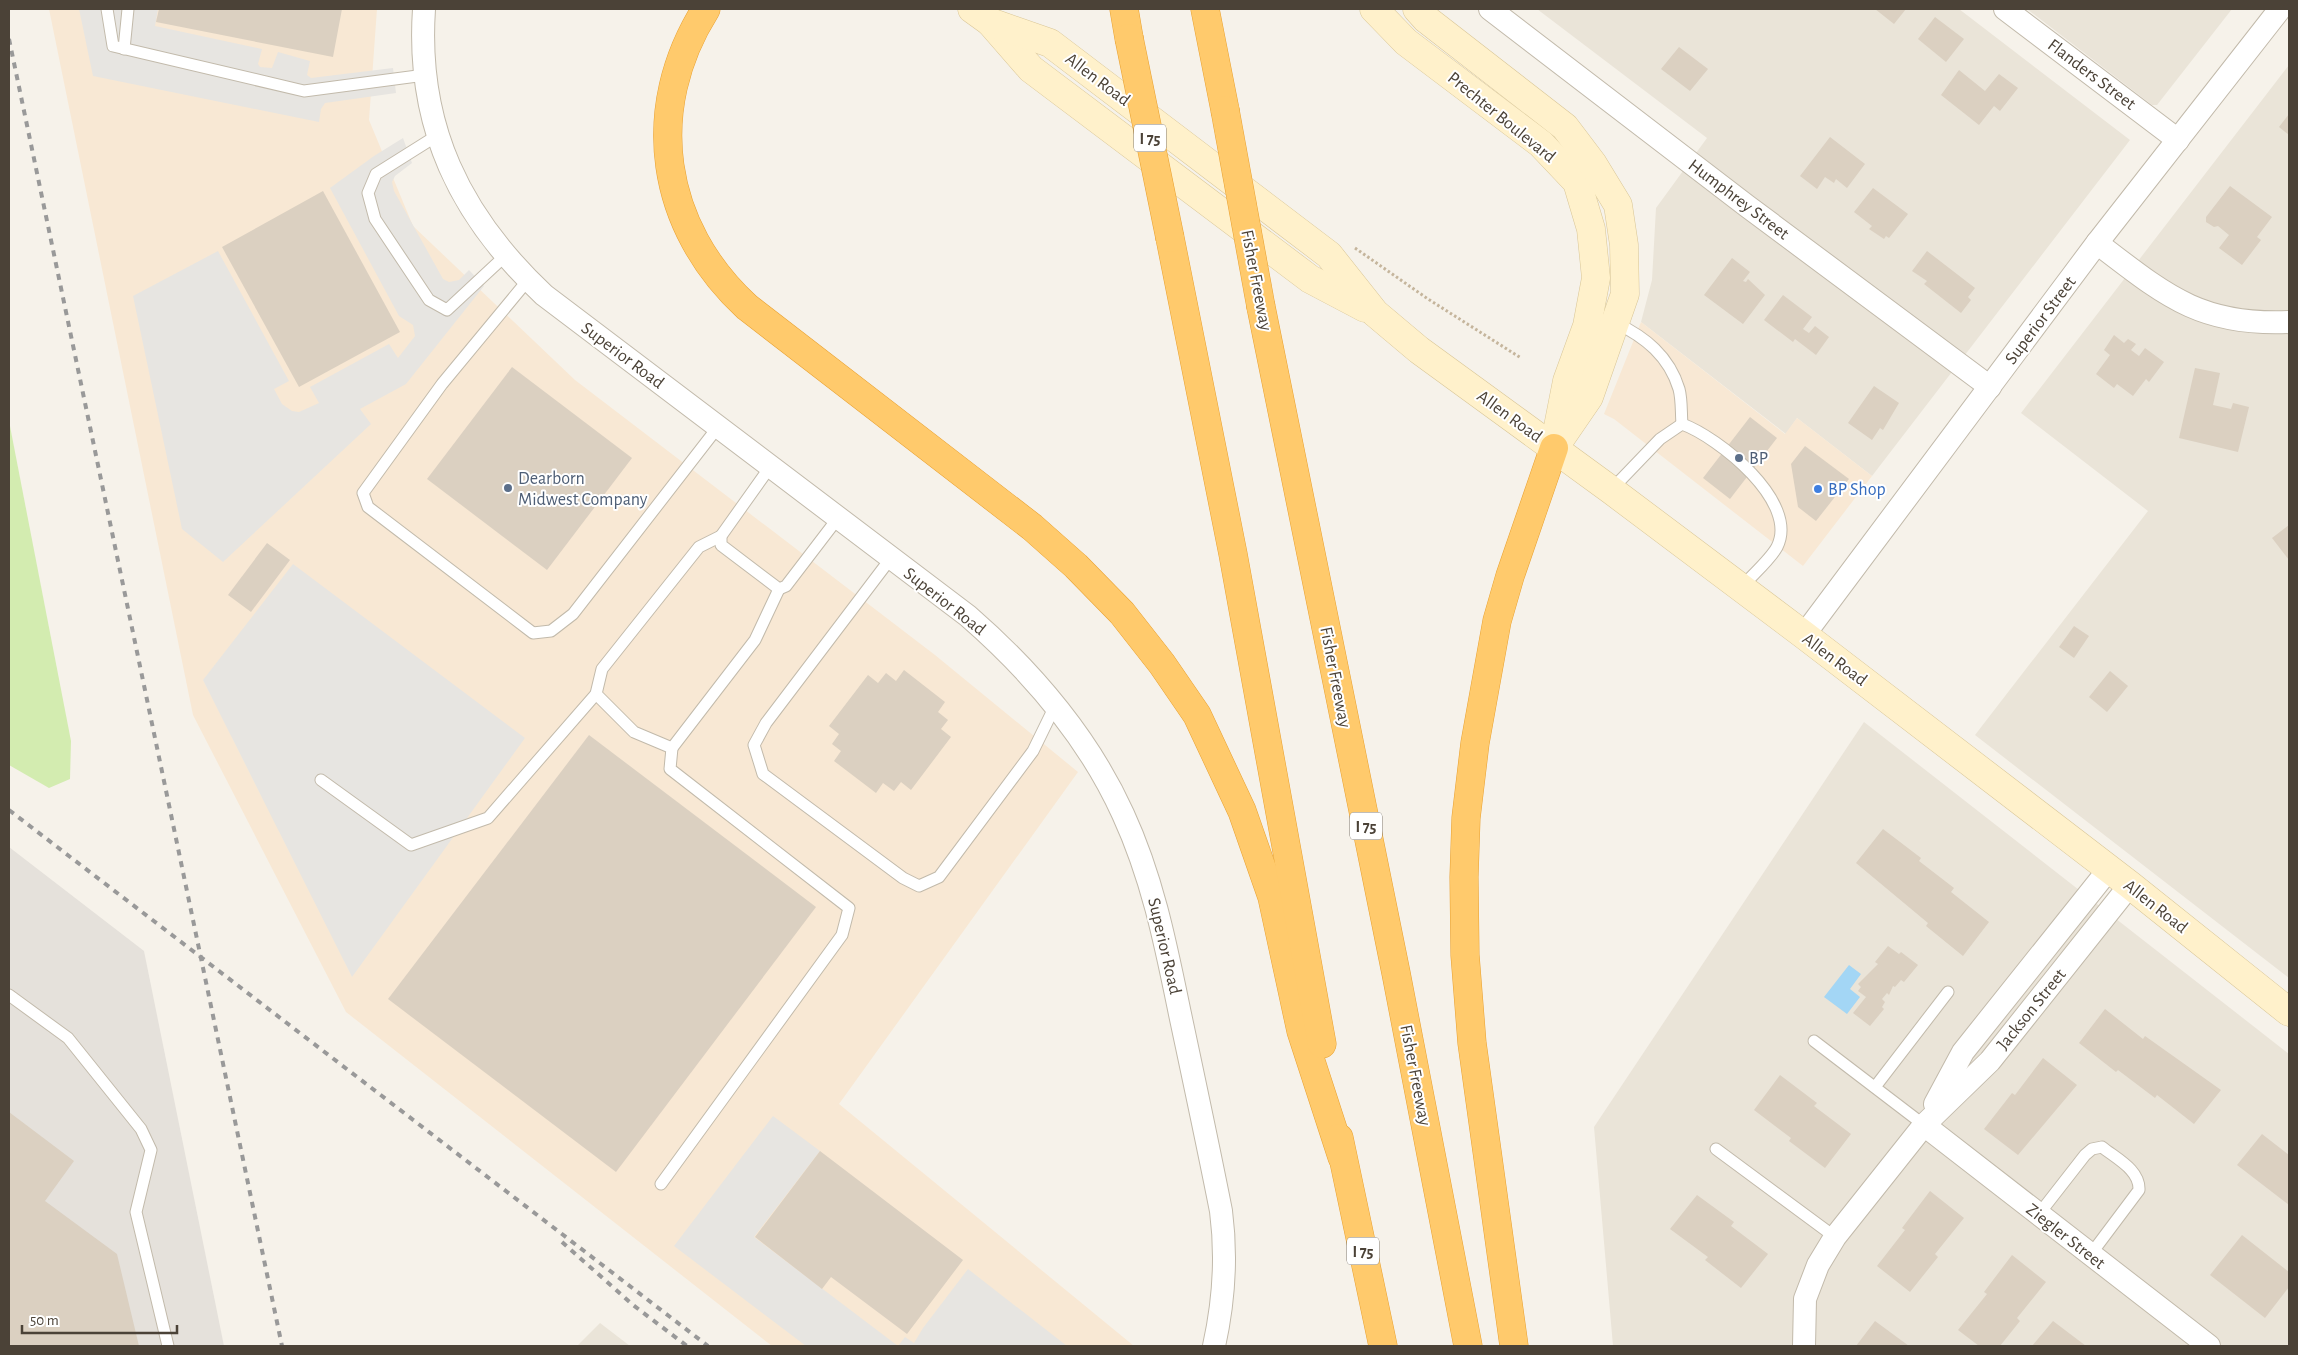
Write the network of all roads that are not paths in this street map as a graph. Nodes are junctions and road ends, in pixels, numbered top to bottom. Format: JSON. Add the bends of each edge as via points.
{"nodes":[{"id":1,"x":107,"y":9,"type":"edge"},
{"id":2,"x":128,"y":9,"type":"edge"},
{"id":3,"x":424,"y":9,"type":"edge"},
{"id":4,"x":706,"y":9,"type":"edge"},
{"id":5,"x":1124,"y":9,"type":"edge"},
{"id":6,"x":1205,"y":9,"type":"edge"},
{"id":7,"x":1374,"y":9,"type":"edge"},
{"id":8,"x":1417,"y":9,"type":"edge"},
{"id":9,"x":1490,"y":9,"type":"edge"},
{"id":10,"x":2005,"y":9,"type":"edge"},
{"id":11,"x":2280,"y":9,"type":"edge"},
{"id":12,"x":981,"y":15,"type":"edge"},
{"id":13,"x":124,"y":49,"type":"junction"},
{"id":14,"x":425,"y":75,"type":"junction"},
{"id":15,"x":438,"y":135,"type":"junction"},
{"id":16,"x":2178,"y":140,"type":"junction"},
{"id":17,"x":2097,"y":243,"type":"junction"},
{"id":18,"x":505,"y":256,"type":"junction"},
{"id":19,"x":528,"y":280,"type":"junction"},
{"id":20,"x":1615,"y":322,"type":"junction"},
{"id":21,"x":2289,"y":322,"type":"edge"},
{"id":22,"x":1990,"y":387,"type":"junction"},
{"id":23,"x":1682,"y":424,"type":"junction"},
{"id":24,"x":718,"y":427,"type":"junction"},
{"id":25,"x":1554,"y":448,"type":"junction"},
{"id":26,"x":770,"y":467,"type":"junction"},
{"id":27,"x":1611,"y":490,"type":"junction"},
{"id":28,"x":838,"y":518,"type":"junction"},
{"id":29,"x":721,"y":536,"type":"junction"},
{"id":30,"x":890,"y":558,"type":"junction"},
{"id":31,"x":1741,"y":588,"type":"junction"},
{"id":32,"x":779,"y":589,"type":"junction"},
{"id":33,"x":1804,"y":635,"type":"junction"},
{"id":34,"x":596,"y":694,"type":"junction"},
{"id":35,"x":1055,"y":706,"type":"junction"},
{"id":36,"x":672,"y":748,"type":"junction"},
{"id":37,"x":321,"y":780,"type":"dead end"},
{"id":38,"x":2119,"y":877,"type":"junction"},
{"id":39,"x":1948,"y":992,"type":"dead end"},
{"id":40,"x":9,"y":995,"type":"edge"},
{"id":41,"x":2289,"y":1012,"type":"edge"},
{"id":42,"x":1814,"y":1041,"type":"dead end"},
{"id":43,"x":1875,"y":1088,"type":"junction"},
{"id":44,"x":1924,"y":1125,"type":"junction"},
{"id":45,"x":1716,"y":1149,"type":"dead end"},
{"id":46,"x":1342,"y":1157,"type":"junction"},
{"id":47,"x":661,"y":1184,"type":"dead end"},
{"id":48,"x":2039,"y":1214,"type":"junction"},
{"id":49,"x":1835,"y":1237,"type":"junction"},
{"id":50,"x":2091,"y":1254,"type":"junction"},
{"id":51,"x":168,"y":1346,"type":"edge"},
{"id":52,"x":1214,"y":1346,"type":"edge"},
{"id":53,"x":1383,"y":1346,"type":"edge"},
{"id":54,"x":1468,"y":1346,"type":"edge"},
{"id":55,"x":1514,"y":1346,"type":"edge"},
{"id":56,"x":1804,"y":1346,"type":"edge"},
{"id":57,"x":2209,"y":1346,"type":"edge"}],
"edges":[{"from":1,"to":13,"type":"lane","via":[[112,46]]},
{"from":2,"to":13,"type":"lane"},
{"from":3,"to":14,"type":"street","name":"Superior Road"},
{"from":4,"to":46,"type":"highway","via":[[684,51],[673,86],[668,128],[673,186],[693,240],[716,276],[747,307],[1032,526],[1122,614],[1162,664],[1197,715],[1242,811],[1272,897],[1301,1032]]},
{"from":5,"to":46,"type":"highway","number":"I 75","bridge":true,"via":[[1233,554]]},
{"from":6,"to":54,"type":"highway","name":"Fisher Freeway","number":"I 75","bridge":true},
{"from":7,"to":25,"type":"main road","name":"Prechter Boulevard","via":[[1406,42],[1540,144],[1577,182],[1591,229],[1596,278],[1587,326],[1567,381]]},
{"from":8,"to":20,"type":"main road","name":"Prechter Boulevard","via":[[1565,127],[1593,164],[1618,205],[1624,245],[1625,294]]},
{"from":9,"to":22,"type":"street","name":"Humphrey Street"},
{"from":10,"to":16,"type":"street","name":"Flanders Street"},
{"from":11,"to":16,"type":"street","name":"Superior Street"},
{"from":12,"to":25,"type":"main road","name":"Allen Road","via":[[1050,43],[1329,255],[1375,313],[1419,350]]},
{"from":13,"to":14,"type":"lane","via":[[304,91]]},
{"from":14,"to":15,"type":"street","name":"Superior Road"},
{"from":15,"to":18,"type":"street","name":"Superior Road","via":[[473,213]]},
{"from":15,"to":18,"type":"lane","via":[[376,174],[368,193],[375,219],[429,300],[447,310]]},
{"from":16,"to":17,"type":"street","name":"Superior Street"},
{"from":17,"to":21,"type":"street","via":[[2174,300],[2200,311],[2246,322]]},
{"from":17,"to":22,"type":"street","name":"Superior Street"},
{"from":18,"to":19,"type":"street","name":"Superior Road"},
{"from":19,"to":24,"type":"street","name":"Superior Road"},
{"from":19,"to":24,"type":"lane","via":[[442,384],[363,493],[368,508],[533,634],[551,631],[573,614]]},
{"from":20,"to":23,"type":"lane","via":[[1656,348],[1671,369],[1680,390]]},
{"from":20,"to":25,"type":"main road","name":"Prechter Boulevard","via":[[1589,397]]},
{"from":22,"to":33,"type":"street","name":"Superior Street"},
{"from":23,"to":27,"type":"lane","via":[[1660,439]]},
{"from":23,"to":31,"type":"lane","via":[[1699,431],[1758,479],[1779,514],[1777,548]]},
{"from":24,"to":26,"type":"street","name":"Superior Road"},
{"from":25,"to":27,"type":"main road","name":"Allen Road"},
{"from":25,"to":55,"type":"highway","via":[[1497,621],[1475,743],[1466,818],[1465,955],[1472,1043]]},
{"from":26,"to":28,"type":"street","name":"Superior Road"},
{"from":26,"to":29,"type":"lane"},
{"from":27,"to":31,"type":"main road","name":"Allen Road"},
{"from":28,"to":30,"type":"street","name":"Superior Road"},
{"from":28,"to":32,"type":"lane","via":[[786,586]]},
{"from":29,"to":32,"type":"lane","via":[[722,545]]},
{"from":29,"to":34,"type":"lane","via":[[699,548],[602,669]]},
{"from":30,"to":35,"type":"street","name":"Superior Road","via":[[994,639]]},
{"from":30,"to":35,"type":"lane","via":[[766,723],[754,745],[762,774],[903,878],[919,886],[940,877],[1033,751]]},
{"from":31,"to":33,"type":"main road","name":"Allen Road"},
{"from":32,"to":36,"type":"lane","via":[[755,640]]},
{"from":33,"to":38,"type":"main road","name":"Allen Road"},
{"from":34,"to":36,"type":"lane","via":[[634,732]]},
{"from":34,"to":37,"type":"lane","via":[[488,818],[411,845]]},
{"from":35,"to":52,"type":"street","name":"Superior Road","via":[[1080,738],[1123,813],[1146,871],[1161,922],[1221,1211],[1224,1293]]},
{"from":36,"to":47,"type":"lane","via":[[670,769],[849,908],[842,935]]},
{"from":38,"to":41,"type":"main road","name":"Allen Road"},
{"from":38,"to":44,"type":"street","name":"Jackson Street","via":[[1963,1052]]},
{"from":39,"to":43,"type":"lane"},
{"from":40,"to":51,"type":"lane","via":[[68,1038],[142,1128],[151,1150],[136,1212]]},
{"from":42,"to":43,"type":"lane"},
{"from":43,"to":44,"type":"lane"},
{"from":44,"to":48,"type":"street","name":"Ziegler Street"},
{"from":44,"to":49,"type":"street","name":"Jackson Street"},
{"from":45,"to":49,"type":"lane"},
{"from":46,"to":53,"type":"highway","number":"I 75"},
{"from":48,"to":50,"type":"street","name":"Ziegler Street"},
{"from":48,"to":50,"type":"lane","via":[[2085,1155],[2102,1147],[2135,1173],[2140,1182],[2139,1190]]},
{"from":49,"to":56,"type":"street","name":"Jackson Street","via":[[1818,1265],[1805,1299]]},
{"from":50,"to":57,"type":"street","name":"Ziegler Street"}]}
